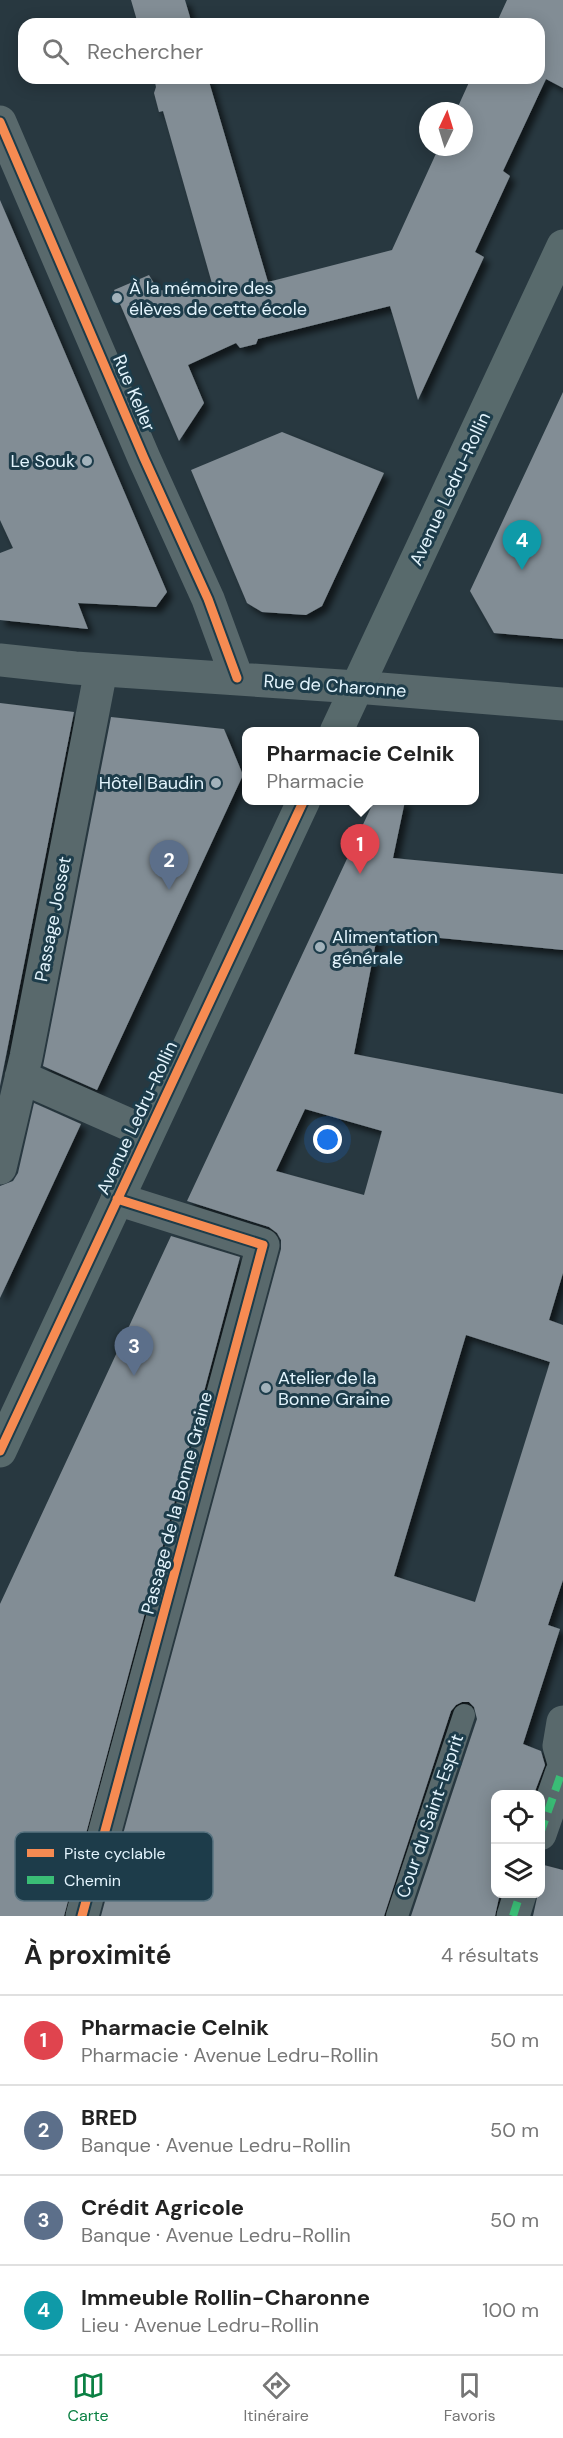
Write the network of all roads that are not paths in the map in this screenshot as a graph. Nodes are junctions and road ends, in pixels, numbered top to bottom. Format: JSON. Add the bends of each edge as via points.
{"nodes":[{"id":1,"x":0,"y":122,"type":"edge"},
{"id":2,"x":563,"y":246,"type":"edge"},
{"id":3,"x":0,"y":660,"type":"edge"},
{"id":4,"x":101,"y":670,"type":"junction"},
{"id":5,"x":237,"y":678,"type":"junction"},
{"id":6,"x":356,"y":687,"type":"junction"},
{"id":7,"x":563,"y":704,"type":"edge"},
{"id":8,"x":338,"y":727,"type":"edge"},
{"id":9,"x":302,"y":805,"type":"edge"},
{"id":10,"x":11,"y":1075,"type":"edge"},
{"id":11,"x":148,"y":1133,"type":"junction"},
{"id":12,"x":0,"y":1168,"type":"edge"},
{"id":13,"x":117,"y":1199,"type":"junction"},
{"id":14,"x":0,"y":1451,"type":"edge"},
{"id":15,"x":464,"y":1715,"type":"dead end"},
{"id":16,"x":563,"y":1722,"type":"edge"},
{"id":17,"x":562,"y":1767,"type":"edge"},
{"id":18,"x":545,"y":1819,"type":"edge"},
{"id":19,"x":105,"y":1832,"type":"edge"},
{"id":20,"x":518,"y":1898,"type":"edge"},
{"id":21,"x":86,"y":1901,"type":"edge"},
{"id":22,"x":82,"y":1916,"type":"edge"},
{"id":23,"x":397,"y":1916,"type":"edge"},
{"id":24,"x":513,"y":1916,"type":"edge"}],
"edges":[{"from":1,"to":5,"type":"street","name":"Rue Keller","via":[[208,599]]},
{"from":2,"to":6,"type":"main road","name":"Avenue Ledru-Rollin"},
{"from":3,"to":4,"type":"street","name":"Rue de Charonne"},
{"from":4,"to":5,"type":"street","name":"Rue de Charonne"},
{"from":4,"to":10,"type":"street","name":"Passage Josset"},
{"from":5,"to":6,"type":"street","name":"Rue de Charonne"},
{"from":6,"to":7,"type":"street","name":"Rue de Charonne"},
{"from":6,"to":8,"type":"main road","name":"Avenue Ledru-Rollin"},
{"from":9,"to":11,"type":"main road","name":"Avenue Ledru-Rollin"},
{"from":10,"to":11,"type":"street"},
{"from":10,"to":12,"type":"street","name":"Passage Josset"},
{"from":11,"to":13,"type":"main road","name":"Avenue Ledru-Rollin"},
{"from":13,"to":14,"type":"main road","name":"Avenue Ledru-Rollin"},
{"from":13,"to":19,"type":"street","name":"Passage de la Bonne Graine","via":[[263,1245]]},
{"from":15,"to":23,"type":"lane","name":"Cour du Saint-Esprit"},
{"from":16,"to":17,"type":"street","via":[[559,1746]]},
{"from":17,"to":18,"type":"street"},
{"from":20,"to":24,"type":"street"},
{"from":21,"to":22,"type":"street","name":"Passage de la Bonne Graine"}]}
